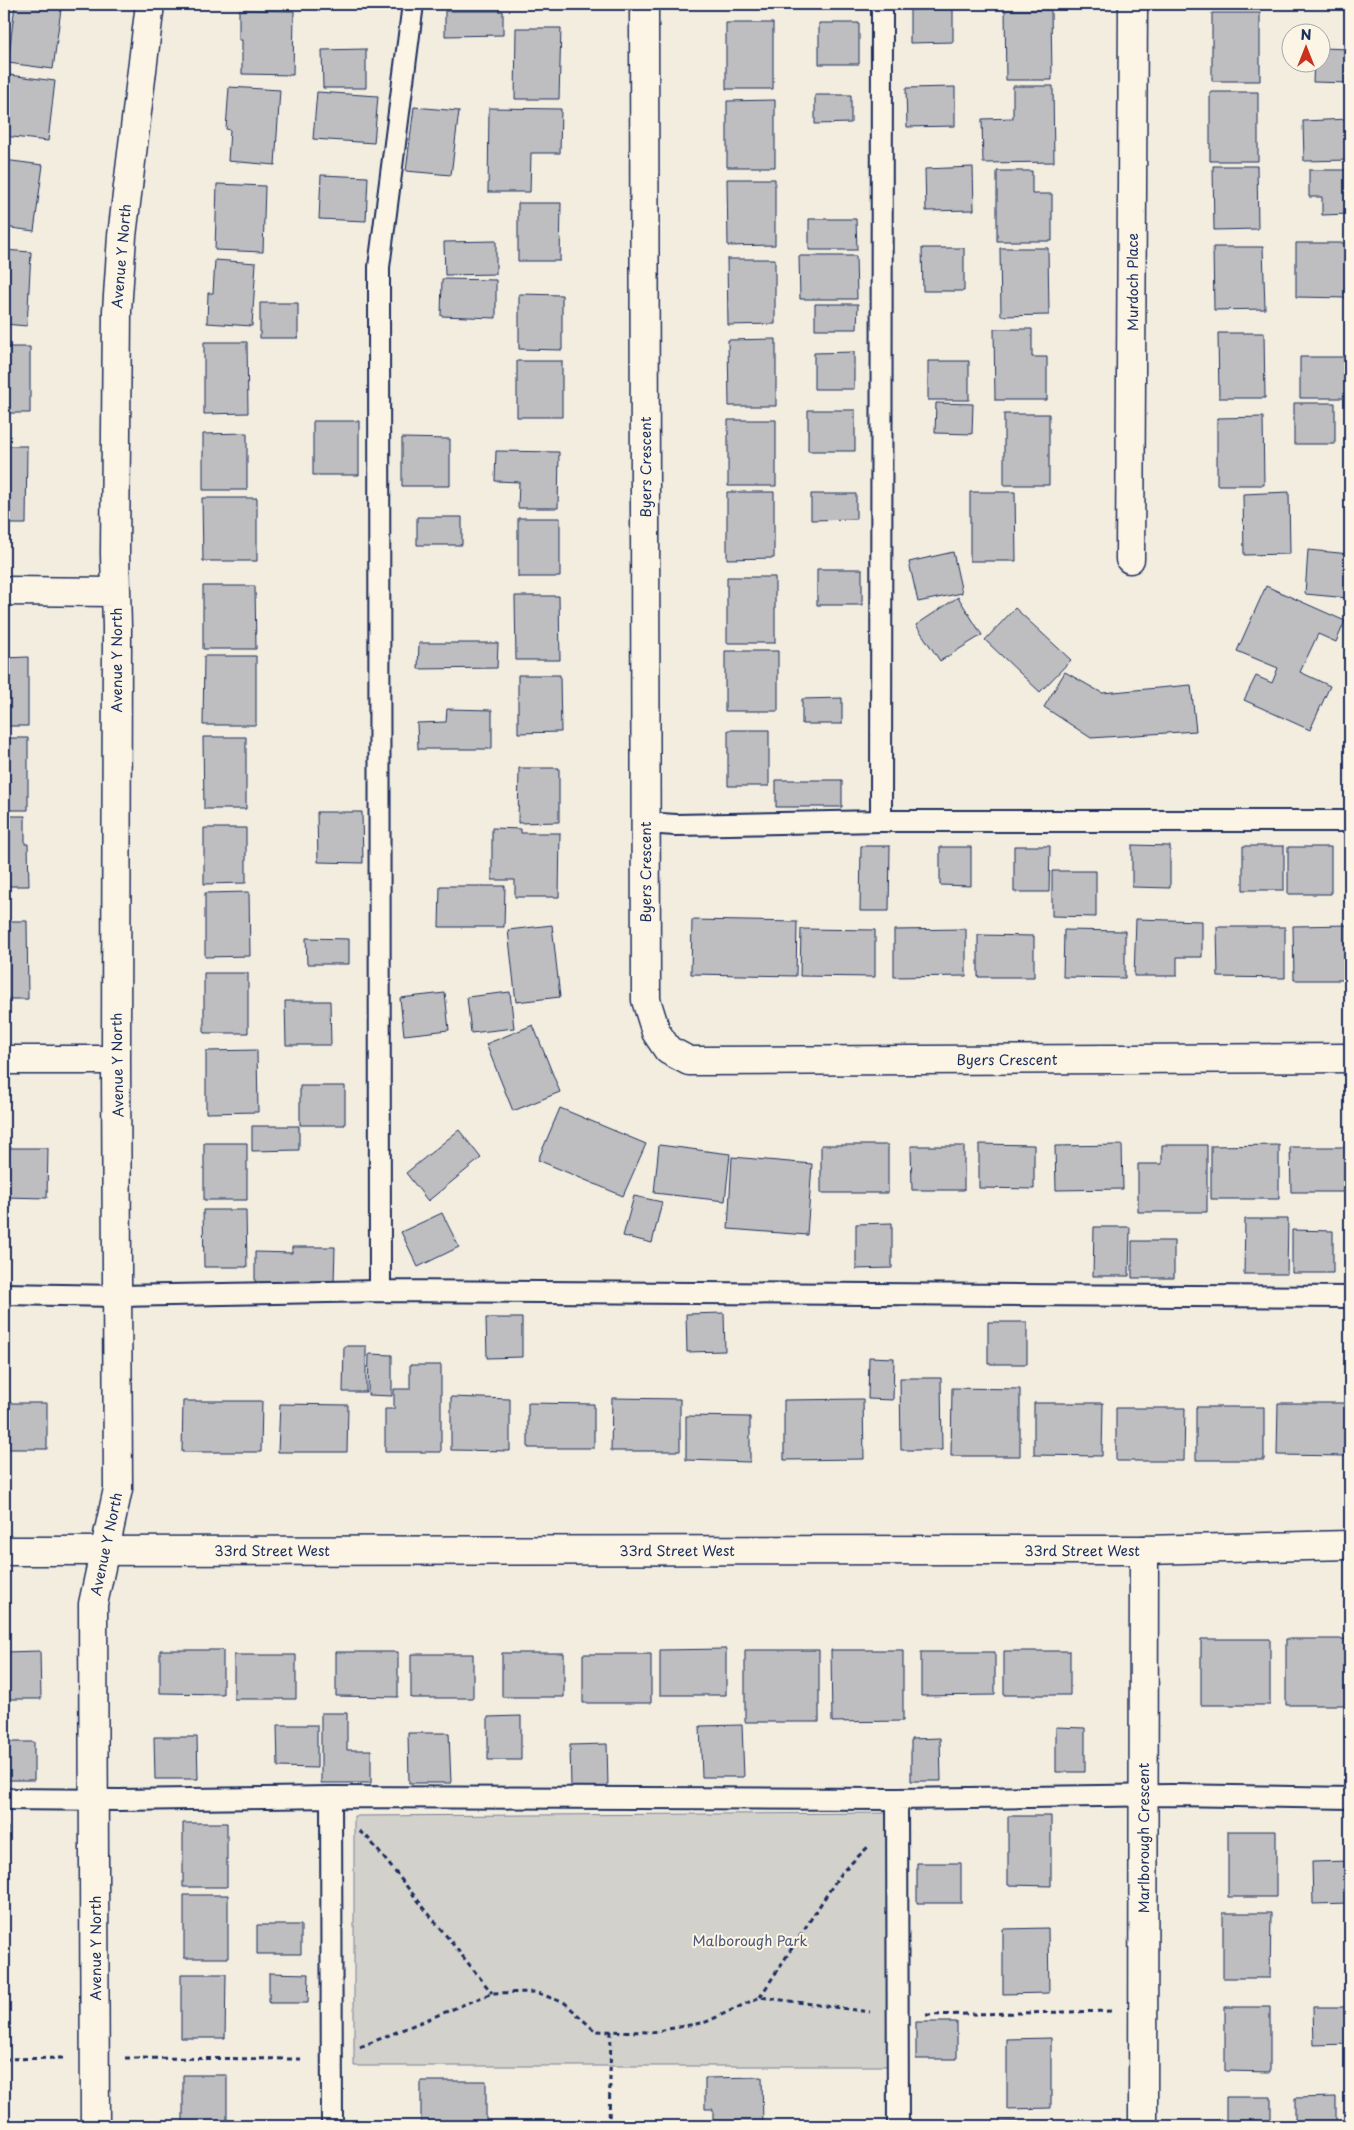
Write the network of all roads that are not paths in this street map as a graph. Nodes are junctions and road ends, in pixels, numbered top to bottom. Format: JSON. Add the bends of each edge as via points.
{"nodes":[{"id":1,"x":150,"y":4,"type":"edge"},
{"id":2,"x":413,"y":4,"type":"edge"},
{"id":3,"x":644,"y":4,"type":"edge"},
{"id":4,"x":882,"y":4,"type":"edge"},
{"id":5,"x":1133,"y":4,"type":"edge"},
{"id":6,"x":1130,"y":560,"type":"dead end"},
{"id":7,"x":4,"y":591,"type":"edge"},
{"id":8,"x":116,"y":592,"type":"junction"},
{"id":9,"x":881,"y":821,"type":"junction"},
{"id":10,"x":1350,"y":821,"type":"edge"},
{"id":11,"x":645,"y":823,"type":"junction"},
{"id":12,"x":1350,"y":1058,"type":"edge"},
{"id":13,"x":4,"y":1060,"type":"edge"},
{"id":14,"x":116,"y":1060,"type":"junction"},
{"id":15,"x":380,"y":1291,"type":"junction"},
{"id":16,"x":4,"y":1294,"type":"edge"},
{"id":17,"x":118,"y":1296,"type":"junction"},
{"id":18,"x":1350,"y":1297,"type":"edge"},
{"id":19,"x":1350,"y":1545,"type":"edge"},
{"id":20,"x":1144,"y":1550,"type":"junction"},
{"id":21,"x":4,"y":1551,"type":"edge"},
{"id":22,"x":105,"y":1551,"type":"junction"},
{"id":23,"x":1143,"y":1796,"type":"junction"},
{"id":24,"x":1350,"y":1798,"type":"edge"},
{"id":25,"x":4,"y":1799,"type":"edge"},
{"id":26,"x":95,"y":1800,"type":"junction"},
{"id":27,"x":331,"y":1803,"type":"junction"},
{"id":28,"x":897,"y":1808,"type":"junction"},
{"id":29,"x":95,"y":2126,"type":"edge"},
{"id":30,"x":332,"y":2126,"type":"edge"},
{"id":31,"x":898,"y":2126,"type":"edge"},
{"id":32,"x":1143,"y":2126,"type":"edge"}],
"edges":[{"from":1,"to":8,"type":"street","name":"Avenue Y North","via":[[118,271]]},
{"from":2,"to":15,"type":"lane","via":[[379,267]]},
{"from":3,"to":11,"type":"street","name":"Byers Crescent"},
{"from":4,"to":9,"type":"lane"},
{"from":5,"to":6,"type":"street","name":"Murdoch Place"},
{"from":7,"to":8,"type":"street"},
{"from":8,"to":14,"type":"street","name":"Avenue Y North"},
{"from":9,"to":10,"type":"lane"},
{"from":9,"to":11,"type":"lane"},
{"from":11,"to":12,"type":"street","name":"Byers Crescent","via":[[646,1000],[656,1032],[668,1050],[689,1061]]},
{"from":13,"to":14,"type":"street"},
{"from":14,"to":17,"type":"street","name":"Avenue Y North"},
{"from":15,"to":17,"type":"lane"},
{"from":15,"to":18,"type":"lane"},
{"from":16,"to":17,"type":"lane"},
{"from":17,"to":22,"type":"street","name":"Avenue Y North","via":[[118,1489]]},
{"from":19,"to":20,"type":"street","name":"33rd Street West"},
{"from":20,"to":22,"type":"street","name":"33rd Street West"},
{"from":20,"to":23,"type":"street","name":"Marlborough Crescent"},
{"from":21,"to":22,"type":"street","name":"33rd Street West"},
{"from":22,"to":26,"type":"street","name":"Avenue Y North","via":[[93,1604]]},
{"from":23,"to":24,"type":"lane"},
{"from":23,"to":28,"type":"lane"},
{"from":23,"to":32,"type":"street","name":"Marlborough Crescent"},
{"from":25,"to":26,"type":"lane"},
{"from":26,"to":27,"type":"lane"},
{"from":26,"to":29,"type":"street","name":"Avenue Y North"},
{"from":27,"to":28,"type":"lane"},
{"from":27,"to":30,"type":"lane"},
{"from":28,"to":31,"type":"lane"}]}
